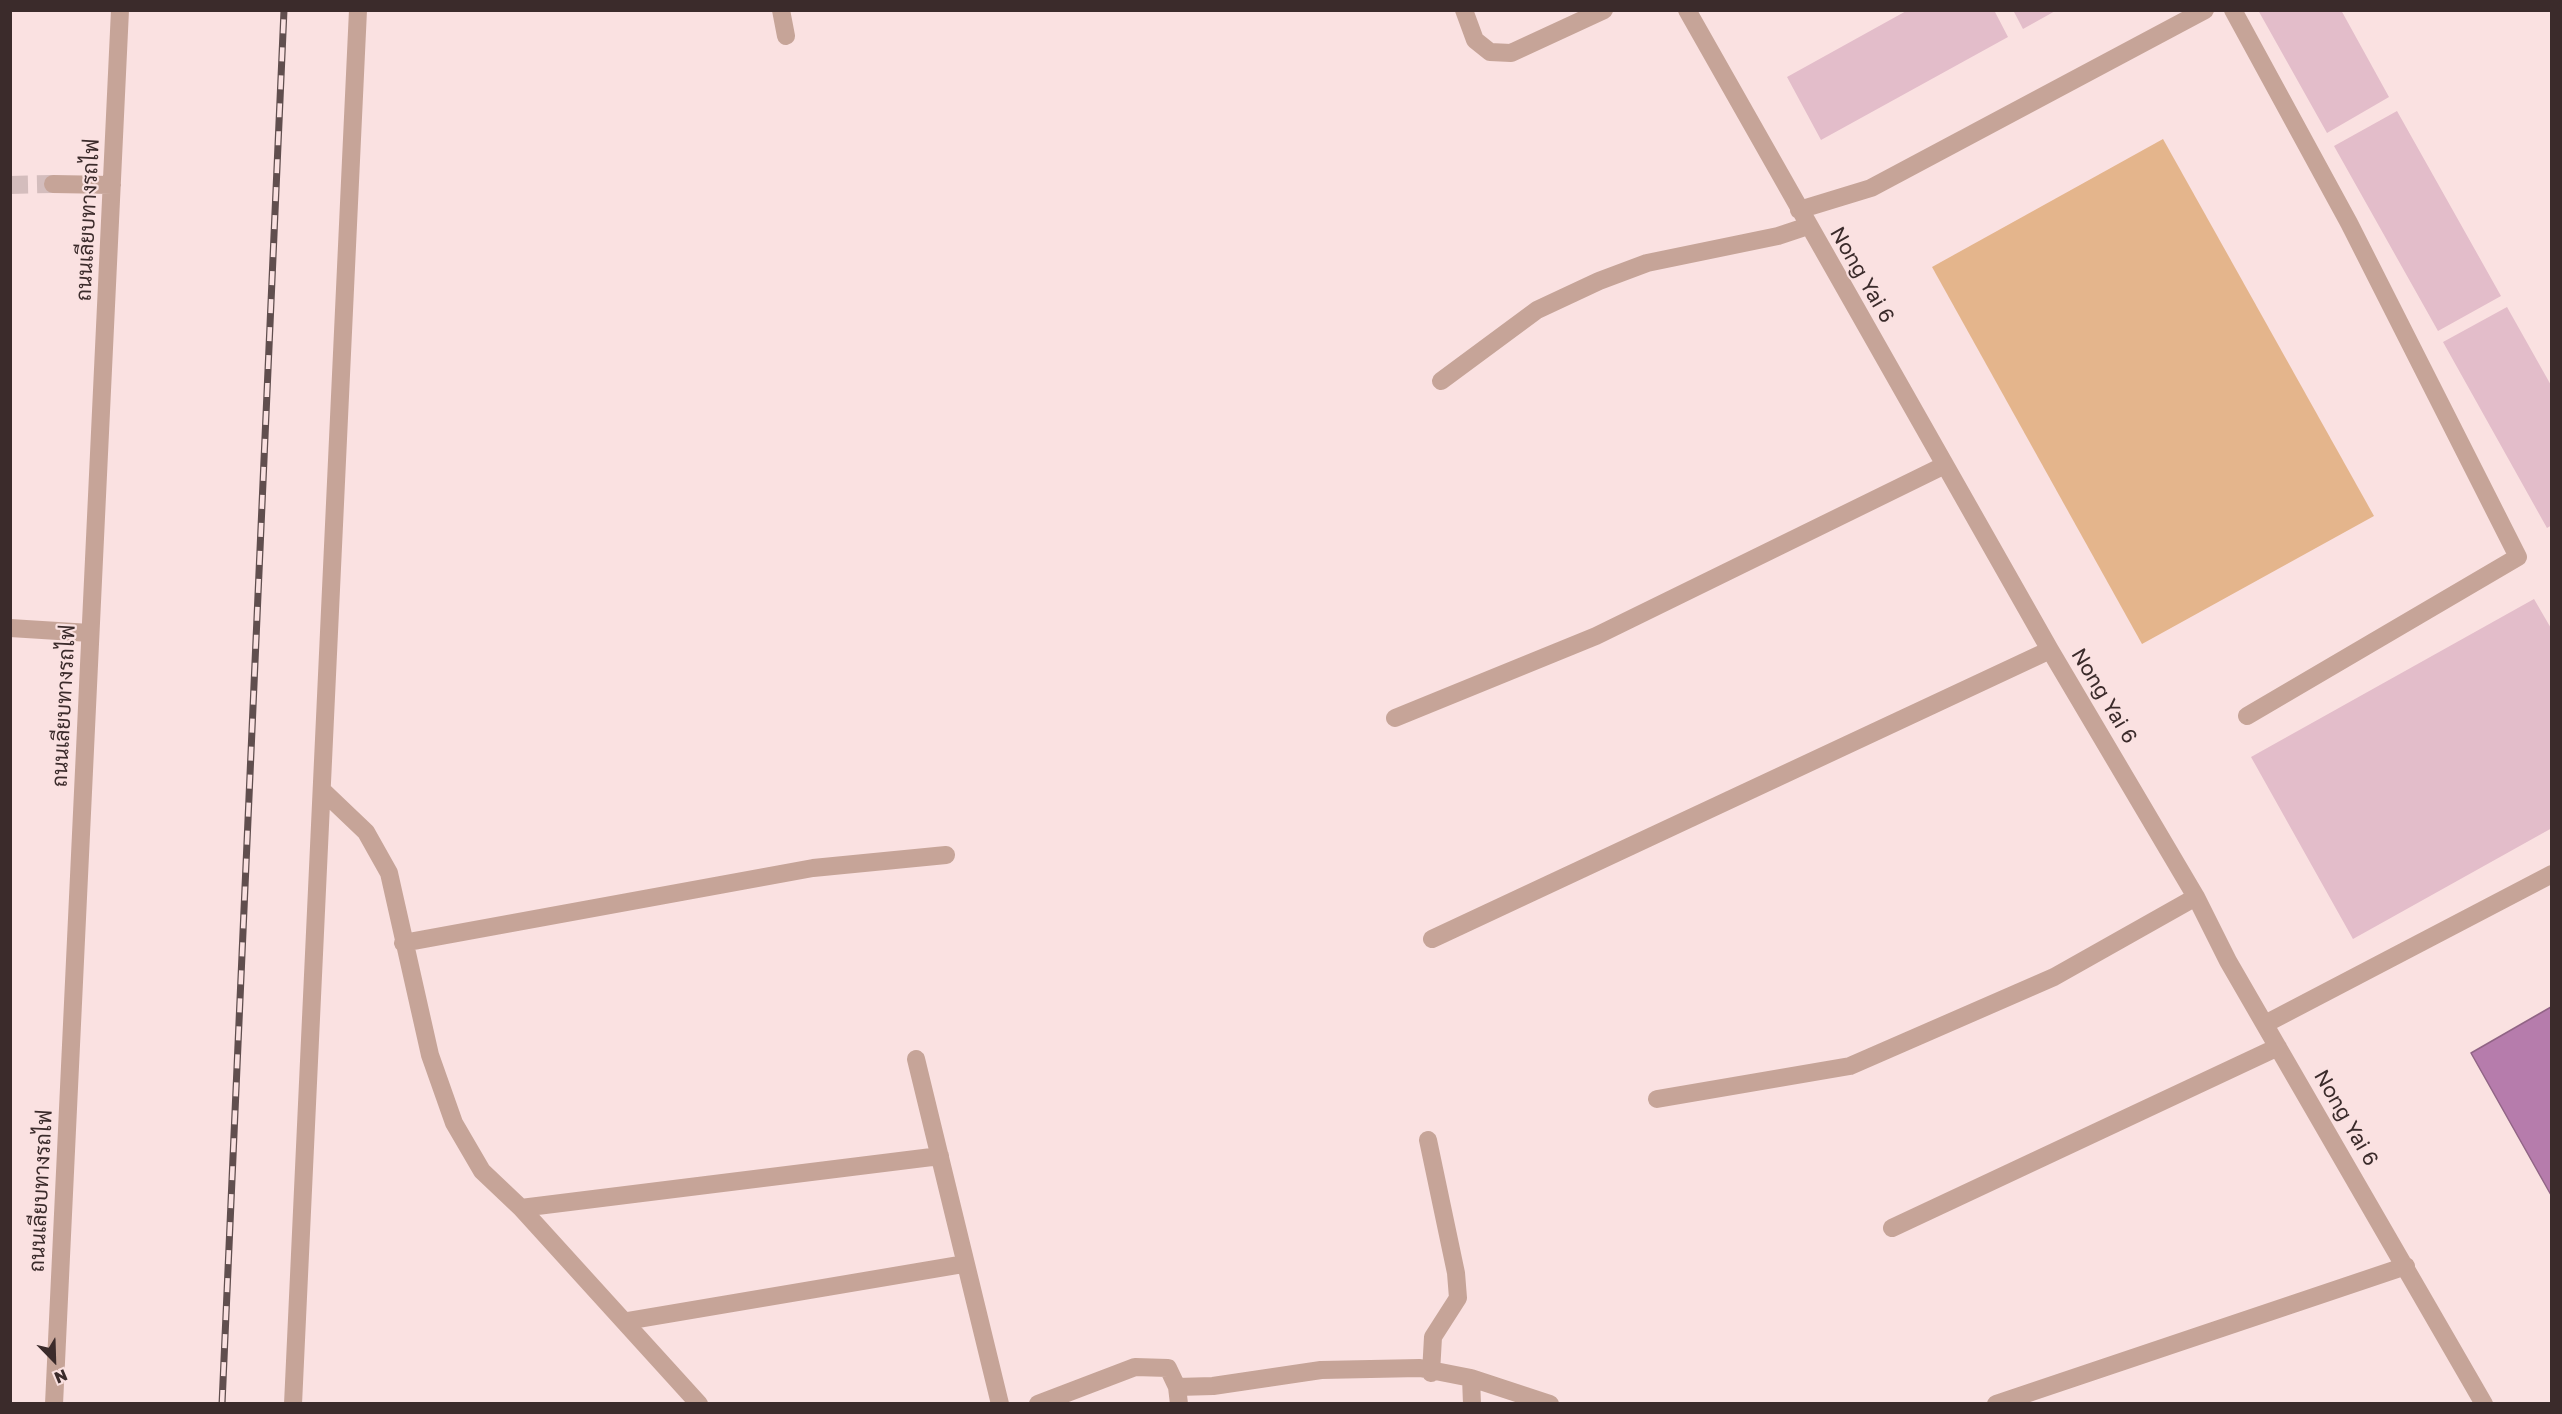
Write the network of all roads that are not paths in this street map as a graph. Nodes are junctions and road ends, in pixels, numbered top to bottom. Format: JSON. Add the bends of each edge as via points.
{"nodes":[{"id":1,"x":120,"y":10,"type":"edge"},
{"id":2,"x":358,"y":10,"type":"edge"},
{"id":3,"x":781,"y":10,"type":"edge"},
{"id":4,"x":1464,"y":10,"type":"edge"},
{"id":5,"x":1604,"y":10,"type":"edge"},
{"id":6,"x":1687,"y":10,"type":"edge"},
{"id":7,"x":2205,"y":10,"type":"edge"},
{"id":8,"x":2233,"y":10,"type":"edge"},
{"id":9,"x":786,"y":36,"type":"dead end"},
{"id":10,"x":52,"y":184,"type":"tunnel mouth"},
{"id":11,"x":112,"y":185,"type":"junction"},
{"id":12,"x":1804,"y":218,"type":"junction"},
{"id":13,"x":1441,"y":381,"type":"dead end"},
{"id":14,"x":1945,"y":465,"type":"junction"},
{"id":15,"x":10,"y":628,"type":"edge"},
{"id":16,"x":90,"y":633,"type":"junction"},
{"id":17,"x":2050,"y":650,"type":"junction"},
{"id":18,"x":2247,"y":716,"type":"dead end"},
{"id":19,"x":1395,"y":718,"type":"dead end"},
{"id":20,"x":323,"y":791,"type":"junction"},
{"id":21,"x":946,"y":855,"type":"dead end"},
{"id":22,"x":2552,"y":874,"type":"edge"},
{"id":23,"x":2196,"y":897,"type":"junction"},
{"id":24,"x":1432,"y":939,"type":"dead end"},
{"id":25,"x":403,"y":943,"type":"junction"},
{"id":26,"x":2265,"y":1024,"type":"junction"},
{"id":27,"x":2278,"y":1047,"type":"junction"},
{"id":28,"x":916,"y":1059,"type":"dead end"},
{"id":29,"x":1657,"y":1099,"type":"dead end"},
{"id":30,"x":1428,"y":1140,"type":"dead end"},
{"id":31,"x":940,"y":1156,"type":"junction"},
{"id":32,"x":521,"y":1208,"type":"junction"},
{"id":33,"x":1892,"y":1228,"type":"dead end"},
{"id":34,"x":964,"y":1264,"type":"junction"},
{"id":35,"x":2406,"y":1266,"type":"junction"},
{"id":36,"x":627,"y":1322,"type":"junction"},
{"id":37,"x":1431,"y":1373,"type":"junction"},
{"id":38,"x":1471,"y":1378,"type":"junction"},
{"id":39,"x":1178,"y":1395,"type":"edge"},
{"id":40,"x":54,"y":1404,"type":"edge"},
{"id":41,"x":293,"y":1404,"type":"edge"},
{"id":42,"x":699,"y":1404,"type":"edge"},
{"id":43,"x":1000,"y":1404,"type":"edge"},
{"id":44,"x":1038,"y":1404,"type":"edge"},
{"id":45,"x":1472,"y":1404,"type":"edge"},
{"id":46,"x":1550,"y":1404,"type":"edge"},
{"id":47,"x":1996,"y":1404,"type":"edge"},
{"id":48,"x":2484,"y":1404,"type":"edge"}],
"edges":[{"from":1,"to":11,"type":"street","name":"ถนนเลียบทางรถไฟ"},
{"from":2,"to":20,"type":"street"},
{"from":3,"to":9,"type":"street"},
{"from":4,"to":5,"type":"street","via":[[1475,40],[1490,52],[1511,53]]},
{"from":6,"to":12,"type":"street","name":"Nong Yai 6"},
{"from":7,"to":12,"type":"street","via":[[1871,188]]},
{"from":8,"to":18,"type":"street","via":[[2349,223],[2518,557]]},
{"from":10,"to":11,"type":"street"},
{"from":11,"to":16,"type":"street","name":"ถนนเลียบทางรถไฟ"},
{"from":12,"to":13,"type":"street","via":[[1769,238],[1647,263],[1599,281],[1537,310]]},
{"from":12,"to":14,"type":"street","name":"Nong Yai 6"},
{"from":14,"to":17,"type":"street","name":"Nong Yai 6"},
{"from":14,"to":19,"type":"street","via":[[1596,636]]},
{"from":15,"to":16,"type":"street"},
{"from":16,"to":40,"type":"street","name":"ถนนเลียบทางรถไฟ"},
{"from":17,"to":23,"type":"street","name":"Nong Yai 6"},
{"from":17,"to":24,"type":"street"},
{"from":20,"to":25,"type":"street","via":[[366,832],[389,873]]},
{"from":20,"to":41,"type":"street"},
{"from":21,"to":25,"type":"street","via":[[813,868]]},
{"from":22,"to":26,"type":"street"},
{"from":23,"to":26,"type":"street","name":"Nong Yai 6"},
{"from":23,"to":29,"type":"street","via":[[2055,977],[1850,1066]]},
{"from":25,"to":32,"type":"street","via":[[430,1055],[454,1123],[482,1171]]},
{"from":26,"to":27,"type":"street","name":"Nong Yai 6"},
{"from":27,"to":33,"type":"street"},
{"from":27,"to":35,"type":"street","name":"Nong Yai 6"},
{"from":28,"to":31,"type":"street"},
{"from":30,"to":37,"type":"street","via":[[1458,1298],[1433,1337]]},
{"from":31,"to":32,"type":"street"},
{"from":31,"to":34,"type":"street"},
{"from":32,"to":36,"type":"street"},
{"from":34,"to":36,"type":"street"},
{"from":34,"to":43,"type":"street"},
{"from":35,"to":47,"type":"street"},
{"from":35,"to":48,"type":"street","name":"Nong Yai 6"},
{"from":36,"to":42,"type":"street"},
{"from":37,"to":38,"type":"street"},
{"from":37,"to":39,"type":"street","via":[[1420,1368],[1321,1370]]},
{"from":38,"to":45,"type":"street"},
{"from":38,"to":46,"type":"street"},
{"from":39,"to":44,"type":"street","via":[[1168,1368],[1135,1367]]}]}
